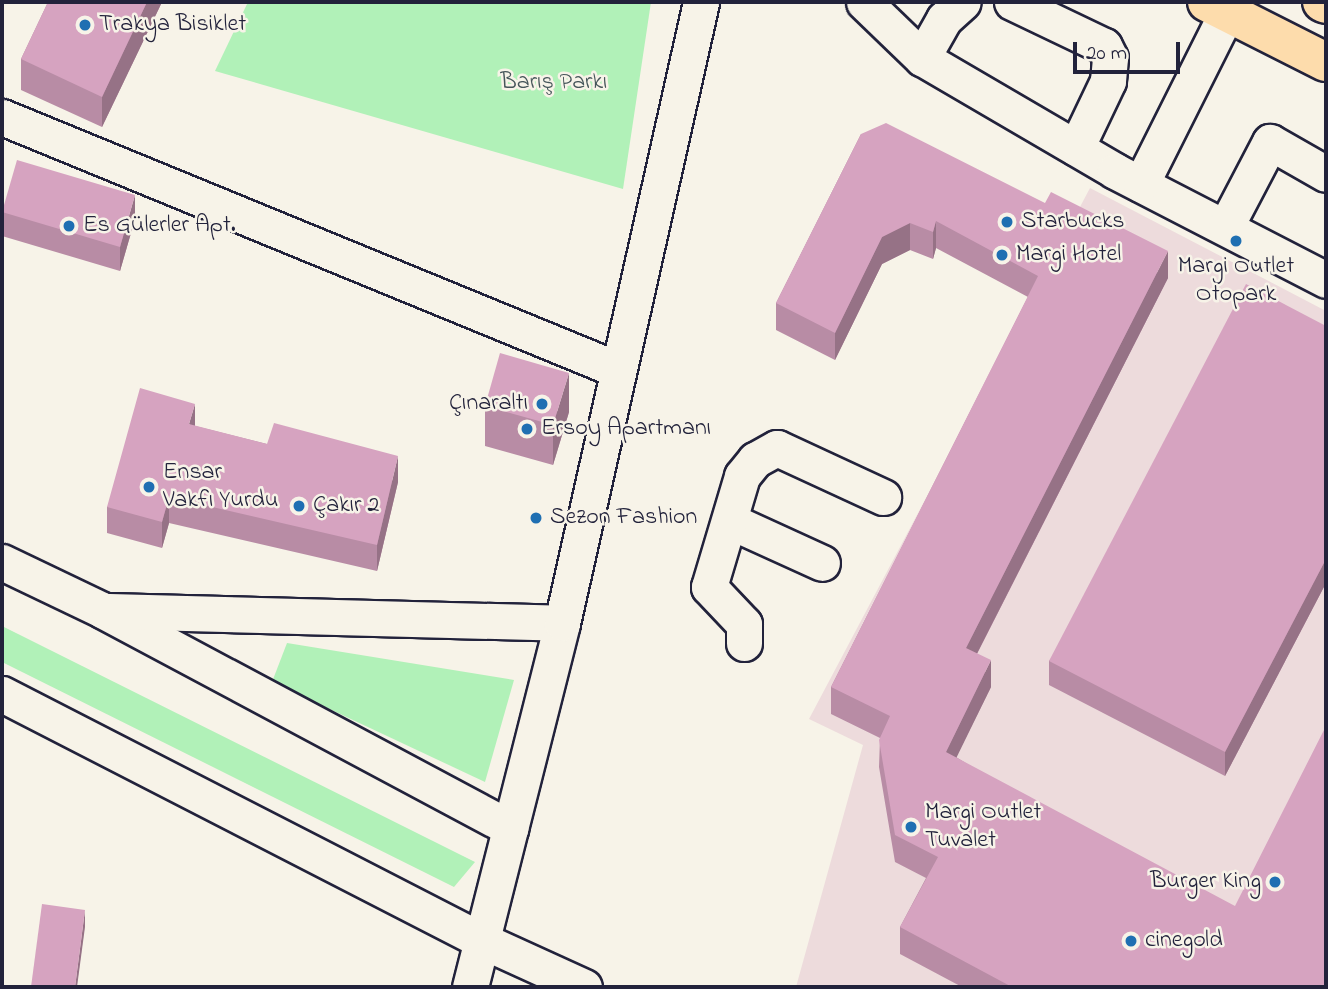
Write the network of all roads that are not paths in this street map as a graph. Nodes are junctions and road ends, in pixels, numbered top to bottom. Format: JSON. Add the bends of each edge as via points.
{"nodes":[{"id":1,"x":701,"y":2,"type":"edge"},
{"id":2,"x":864,"y":2,"type":"edge"},
{"id":3,"x":963,"y":2,"type":"edge"},
{"id":4,"x":1012,"y":2,"type":"edge"},
{"id":5,"x":1217,"y":7,"type":"edge"},
{"id":6,"x":922,"y":58,"type":"junction"},
{"id":7,"x":1326,"y":62,"type":"edge"},
{"id":8,"x":2,"y":117,"type":"edge"},
{"id":9,"x":1076,"y":148,"type":"junction"},
{"id":10,"x":1326,"y":174,"type":"edge"},
{"id":11,"x":1141,"y":184,"type":"junction"},
{"id":12,"x":1226,"y":226,"type":"junction"},
{"id":13,"x":1326,"y":280,"type":"edge"},
{"id":14,"x":616,"y":369,"type":"junction"},
{"id":15,"x":883,"y":497,"type":"dead end"},
{"id":16,"x":730,"y":521,"type":"junction"},
{"id":17,"x":2,"y":562,"type":"edge"},
{"id":18,"x":822,"y":563,"type":"dead end"},
{"id":19,"x":102,"y":610,"type":"junction"},
{"id":20,"x":562,"y":623,"type":"junction"},
{"id":21,"x":744,"y":643,"type":"dead end"},
{"id":22,"x":2,"y":694,"type":"edge"},
{"id":23,"x":511,"y":828,"type":"junction"},
{"id":24,"x":483,"y":941,"type":"junction"},
{"id":25,"x":470,"y":987,"type":"edge"},
{"id":26,"x":584,"y":987,"type":"edge"}],
"edges":[{"from":1,"to":14,"type":"street"},
{"from":2,"to":6,"type":"street"},
{"from":3,"to":6,"type":"street","via":[[944,19]]},
{"from":4,"to":9,"type":"street","via":[[1104,46],[1110,58],[1108,81]]},
{"from":5,"to":7,"type":"main road"},
{"from":5,"to":11,"type":"street"},
{"from":6,"to":9,"type":"street"},
{"from":8,"to":14,"type":"street"},
{"from":9,"to":11,"type":"street"},
{"from":10,"to":12,"type":"street","via":[[1270,142]]},
{"from":11,"to":12,"type":"street"},
{"from":12,"to":13,"type":"street"},
{"from":14,"to":20,"type":"street"},
{"from":15,"to":16,"type":"street","via":[[777,448],[755,460],[742,476]]},
{"from":16,"to":18,"type":"street"},
{"from":16,"to":21,"type":"street","via":[[709,587],[744,624]]},
{"from":17,"to":19,"type":"street"},
{"from":19,"to":20,"type":"street"},
{"from":19,"to":23,"type":"street"},
{"from":20,"to":23,"type":"street"},
{"from":22,"to":24,"type":"street"},
{"from":23,"to":24,"type":"street"},
{"from":24,"to":25,"type":"street"},
{"from":24,"to":26,"type":"street"}]}
